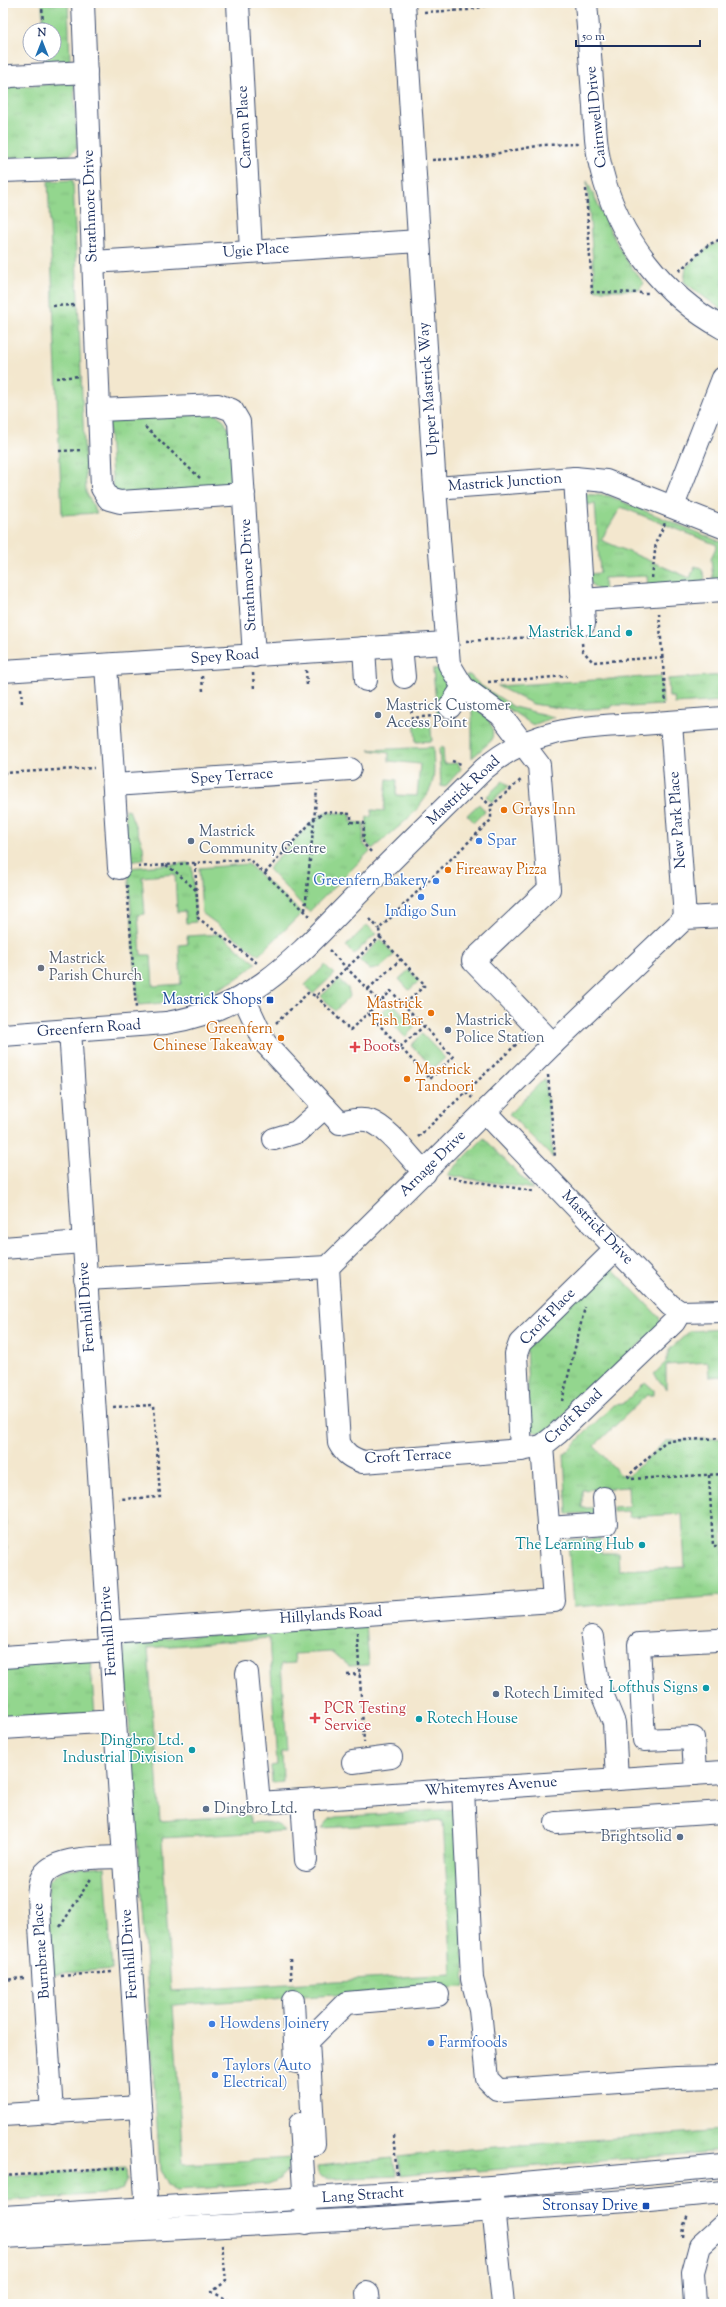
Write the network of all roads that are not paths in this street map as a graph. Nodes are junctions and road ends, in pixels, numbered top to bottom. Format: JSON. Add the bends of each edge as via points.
{"nodes":[{"id":1,"x":83,"y":3,"type":"edge"},
{"id":2,"x":238,"y":3,"type":"edge"},
{"id":3,"x":586,"y":3,"type":"edge"},
{"id":4,"x":404,"y":8,"type":"edge"},
{"id":5,"x":86,"y":72,"type":"junction"},
{"id":6,"x":3,"y":78,"type":"edge"},
{"id":7,"x":90,"y":168,"type":"junction"},
{"id":8,"x":3,"y":171,"type":"edge"},
{"id":9,"x":419,"y":240,"type":"junction"},
{"id":10,"x":251,"y":251,"type":"junction"},
{"id":11,"x":93,"y":262,"type":"junction"},
{"id":12,"x":723,"y":328,"type":"edge"},
{"id":13,"x":723,"y":378,"type":"edge"},
{"id":14,"x":99,"y":410,"type":"junction"},
{"id":15,"x":575,"y":478,"type":"junction"},
{"id":16,"x":435,"y":488,"type":"junction"},
{"id":17,"x":244,"y":494,"type":"junction"},
{"id":18,"x":673,"y":506,"type":"junction"},
{"id":19,"x":723,"y":527,"type":"edge"},
{"id":20,"x":723,"y":590,"type":"edge"},
{"id":21,"x":582,"y":600,"type":"junction"},
{"id":22,"x":583,"y":629,"type":"road end"},
{"id":23,"x":455,"y":642,"type":"junction"},
{"id":24,"x":401,"y":646,"type":"junction"},
{"id":25,"x":364,"y":648,"type":"junction"},
{"id":26,"x":254,"y":660,"type":"junction"},
{"id":27,"x":106,"y":666,"type":"junction"},
{"id":28,"x":3,"y":671,"type":"edge"},
{"id":29,"x":404,"y":677,"type":"dead end"},
{"id":30,"x":366,"y":680,"type":"dead end"},
{"id":31,"x":472,"y":685,"type":"junction"},
{"id":32,"x":445,"y":712,"type":"road end"},
{"id":33,"x":669,"y":715,"type":"junction"},
{"id":34,"x":723,"y":718,"type":"edge"},
{"id":35,"x":522,"y":744,"type":"junction"},
{"id":36,"x":350,"y":770,"type":"dead end"},
{"id":37,"x":114,"y":785,"type":"junction"},
{"id":38,"x":127,"y":873,"type":"road end"},
{"id":39,"x":723,"y":916,"type":"edge"},
{"id":40,"x":685,"y":918,"type":"junction"},
{"id":41,"x":316,"y":936,"type":"joint"},
{"id":42,"x":243,"y":996,"type":"junction"},
{"id":43,"x":70,"y":1030,"type":"junction"},
{"id":44,"x":3,"y":1035,"type":"edge"},
{"id":45,"x":553,"y":1044,"type":"junction"},
{"id":46,"x":480,"y":1106,"type":"junction"},
{"id":47,"x":324,"y":1107,"type":"junction"},
{"id":48,"x":274,"y":1140,"type":"dead end"},
{"id":49,"x":434,"y":1174,"type":"junction"},
{"id":50,"x":83,"y":1242,"type":"junction"},
{"id":51,"x":3,"y":1248,"type":"edge"},
{"id":52,"x":616,"y":1249,"type":"junction"},
{"id":53,"x":328,"y":1267,"type":"junction"},
{"id":54,"x":85,"y":1279,"type":"junction"},
{"id":55,"x":723,"y":1311,"type":"edge"},
{"id":56,"x":680,"y":1312,"type":"junction"},
{"id":57,"x":531,"y":1448,"type":"junction"},
{"id":58,"x":604,"y":1498,"type":"dead end"},
{"id":59,"x":548,"y":1528,"type":"junction"},
{"id":60,"x":554,"y":1600,"type":"joint"},
{"id":61,"x":592,"y":1637,"type":"dead end"},
{"id":62,"x":717,"y":1640,"type":"dead end"},
{"id":63,"x":109,"y":1641,"type":"junction"},
{"id":64,"x":3,"y":1657,"type":"edge"},
{"id":65,"x":248,"y":1673,"type":"dead end"},
{"id":66,"x":115,"y":1721,"type":"junction"},
{"id":67,"x":3,"y":1728,"type":"edge"},
{"id":68,"x":391,"y":1757,"type":"dead end"},
{"id":69,"x":723,"y":1772,"type":"edge"},
{"id":70,"x":695,"y":1774,"type":"junction"},
{"id":71,"x":617,"y":1779,"type":"junction"},
{"id":72,"x":463,"y":1789,"type":"junction"},
{"id":73,"x":370,"y":1795,"type":"junction"},
{"id":74,"x":302,"y":1800,"type":"junction"},
{"id":75,"x":723,"y":1812,"type":"edge"},
{"id":76,"x":556,"y":1823,"type":"dead end"},
{"id":77,"x":116,"y":1858,"type":"junction"},
{"id":78,"x":306,"y":1860,"type":"dead end"},
{"id":79,"x":438,"y":1995,"type":"dead end"},
{"id":80,"x":293,"y":2001,"type":"road end"},
{"id":81,"x":723,"y":2077,"type":"edge"},
{"id":82,"x":140,"y":2107,"type":"junction"},
{"id":83,"x":52,"y":2113,"type":"junction"},
{"id":84,"x":3,"y":2115,"type":"edge"},
{"id":85,"x":314,"y":2144,"type":"dead end"},
{"id":86,"x":723,"y":2166,"type":"edge"},
{"id":87,"x":491,"y":2187,"type":"junction"},
{"id":88,"x":723,"y":2192,"type":"edge"},
{"id":89,"x":305,"y":2200,"type":"junction"},
{"id":90,"x":147,"y":2209,"type":"junction"},
{"id":91,"x":492,"y":2210,"type":"junction"},
{"id":92,"x":3,"y":2217,"type":"edge"},
{"id":93,"x":306,"y":2223,"type":"junction"},
{"id":94,"x":723,"y":2225,"type":"edge"},
{"id":95,"x":148,"y":2231,"type":"junction"},
{"id":96,"x":3,"y":2237,"type":"edge"},
{"id":97,"x":503,"y":2304,"type":"edge"},
{"id":98,"x":695,"y":2304,"type":"edge"}],
"edges":[{"from":1,"to":5,"type":"street","name":"Strathmore Drive"},
{"from":2,"to":10,"type":"street","name":"Carron Place"},
{"from":3,"to":12,"type":"street","name":"Cairnwell Drive","via":[[597,143],[602,172],[613,205],[636,249],[665,285],[688,307]]},
{"from":4,"to":9,"type":"street","name":"Upper Mastrick Way"},
{"from":5,"to":6,"type":"street"},
{"from":5,"to":7,"type":"street","name":"Strathmore Drive"},
{"from":7,"to":8,"type":"street"},
{"from":7,"to":11,"type":"street","name":"Strathmore Drive"},
{"from":9,"to":10,"type":"street","name":"Ugie Place"},
{"from":9,"to":16,"type":"street","name":"Upper Mastrick Way"},
{"from":10,"to":11,"type":"street","name":"Ugie Place"},
{"from":11,"to":14,"type":"street","name":"Strathmore Drive"},
{"from":13,"to":18,"type":"street"},
{"from":14,"to":17,"type":"street","name":"Strathmore Drive","via":[[218,405],[232,410],[239,422]]},
{"from":14,"to":17,"type":"street","name":"Strathmore Drive","via":[[102,488],[109,499],[120,502]]},
{"from":15,"to":16,"type":"street","name":"Mastrick Junction"},
{"from":15,"to":18,"type":"street","name":"Mastrick Junction","via":[[606,481]]},
{"from":15,"to":21,"type":"street","name":"Mastrick Junction"},
{"from":16,"to":23,"type":"street","name":"Upper Mastrick Way"},
{"from":17,"to":26,"type":"street","name":"Strathmore Drive"},
{"from":18,"to":19,"type":"street","name":"Mastrick Junction"},
{"from":20,"to":21,"type":"street"},
{"from":21,"to":22,"type":"street","name":"Mastrick Junction"},
{"from":23,"to":24,"type":"street","name":"Spey Road"},
{"from":23,"to":31,"type":"street","name":"Upper Mastrick Way","via":[[449,664]]},
{"from":24,"to":25,"type":"street","name":"Spey Road"},
{"from":24,"to":29,"type":"street"},
{"from":25,"to":26,"type":"street","name":"Spey Road"},
{"from":25,"to":30,"type":"street"},
{"from":26,"to":27,"type":"street","name":"Spey Road"},
{"from":27,"to":28,"type":"street","name":"Spey Road"},
{"from":27,"to":37,"type":"street"},
{"from":31,"to":32,"type":"street"},
{"from":31,"to":35,"type":"street","name":"Upper Mastrick Way","via":[[501,715]]},
{"from":33,"to":34,"type":"street","name":"Mastrick Road"},
{"from":33,"to":35,"type":"street","name":"Mastrick Road","via":[[579,727],[542,735]]},
{"from":33,"to":40,"type":"street","name":"New Park Place"},
{"from":35,"to":41,"type":"street","name":"Mastrick Road","via":[[508,751],[484,770]]},
{"from":35,"to":45,"type":"street","name":"Upper Mastrick Way","via":[[539,765],[549,889],[473,961]]},
{"from":36,"to":37,"type":"street","name":"Spey Terrace"},
{"from":37,"to":38,"type":"street"},
{"from":39,"to":40,"type":"street"},
{"from":40,"to":45,"type":"street","name":"Arnage Drive"},
{"from":41,"to":42,"type":"street","name":"Greenfern Road","via":[[274,977]]},
{"from":42,"to":43,"type":"street","name":"Greenfern Road","via":[[222,1007],[183,1021]]},
{"from":42,"to":47,"type":"street","via":[[261,1036]]},
{"from":43,"to":44,"type":"street","name":"Greenfern Road"},
{"from":43,"to":50,"type":"street","name":"Fernhill Drive"},
{"from":45,"to":46,"type":"street","name":"Arnage Drive"},
{"from":46,"to":49,"type":"street","name":"Arnage Drive"},
{"from":46,"to":52,"type":"street","name":"Mastrick Drive"},
{"from":47,"to":48,"type":"street","via":[[297,1132]]},
{"from":47,"to":49,"type":"street","via":[[340,1124],[356,1120],[370,1121],[383,1129]]},
{"from":49,"to":53,"type":"street","name":"Arnage Drive"},
{"from":50,"to":51,"type":"street"},
{"from":50,"to":54,"type":"street","name":"Fernhill Drive"},
{"from":52,"to":56,"type":"street","name":"Mastrick Drive","via":[[670,1305]]},
{"from":52,"to":57,"type":"street","name":"Croft Place","via":[[520,1343],[516,1354]]},
{"from":53,"to":54,"type":"street"},
{"from":53,"to":57,"type":"street","name":"Croft Terrace","via":[[339,1443],[344,1451],[352,1458],[363,1462]]},
{"from":54,"to":63,"type":"street","name":"Fernhill Drive"},
{"from":55,"to":56,"type":"street"},
{"from":56,"to":57,"type":"street","name":"Croft Road","via":[[674,1322],[557,1434]]},
{"from":57,"to":59,"type":"street","name":"Croft Road"},
{"from":58,"to":59,"type":"street","via":[[606,1524]]},
{"from":59,"to":60,"type":"street","name":"Croft Road"},
{"from":60,"to":63,"type":"street","name":"Hillylands Road"},
{"from":61,"to":71,"type":"street","via":[[598,1684],[614,1723]]},
{"from":62,"to":70,"type":"street","via":[[639,1644],[644,1740],[693,1738]]},
{"from":63,"to":64,"type":"street","name":"Hillylands Road"},
{"from":63,"to":66,"type":"street","name":"Fernhill Drive"},
{"from":65,"to":74,"type":"street","name":"Whitemyres Avenue","via":[[259,1803]]},
{"from":66,"to":67,"type":"street"},
{"from":66,"to":77,"type":"street","name":"Fernhill Drive"},
{"from":68,"to":73,"type":"street","via":[[361,1762]]},
{"from":69,"to":70,"type":"street","name":"Whitemyres Avenue"},
{"from":70,"to":71,"type":"street","name":"Whitemyres Avenue"},
{"from":71,"to":72,"type":"street","name":"Whitemyres Avenue"},
{"from":72,"to":73,"type":"street","name":"Whitemyres Avenue"},
{"from":72,"to":81,"type":"street","via":[[472,1979],[480,2010],[487,2079],[497,2089],[503,2090],[670,2078]]},
{"from":73,"to":74,"type":"street","name":"Whitemyres Avenue"},
{"from":74,"to":78,"type":"street"},
{"from":75,"to":76,"type":"street"},
{"from":77,"to":82,"type":"street","name":"Fernhill Drive"},
{"from":77,"to":83,"type":"street","name":"Burnbrae Place","via":[[64,1861],[50,1868],[41,1880],[38,1895]]},
{"from":79,"to":85,"type":"street","via":[[346,2002],[308,2041]]},
{"from":80,"to":89,"type":"street"},
{"from":82,"to":83,"type":"street"},
{"from":82,"to":90,"type":"street","name":"Fernhill Drive"},
{"from":83,"to":84,"type":"street"},
{"from":86,"to":87,"type":"street","name":"Lang Stracht"},
{"from":87,"to":89,"type":"street","name":"Lang Stracht"},
{"from":87,"to":91,"type":"street"},
{"from":88,"to":91,"type":"street","name":"Lang Stracht"},
{"from":89,"to":90,"type":"street","name":"Lang Stracht"},
{"from":89,"to":93,"type":"street"},
{"from":90,"to":92,"type":"street","name":"Lang Stracht"},
{"from":90,"to":95,"type":"street","name":"Fernhill Drive"},
{"from":91,"to":93,"type":"street","name":"Lang Stracht"},
{"from":91,"to":97,"type":"street"},
{"from":93,"to":95,"type":"street","name":"Lang Stracht"},
{"from":94,"to":98,"type":"street","via":[[700,2246],[693,2272]]},
{"from":95,"to":96,"type":"street","name":"Lang Stracht"}]}
